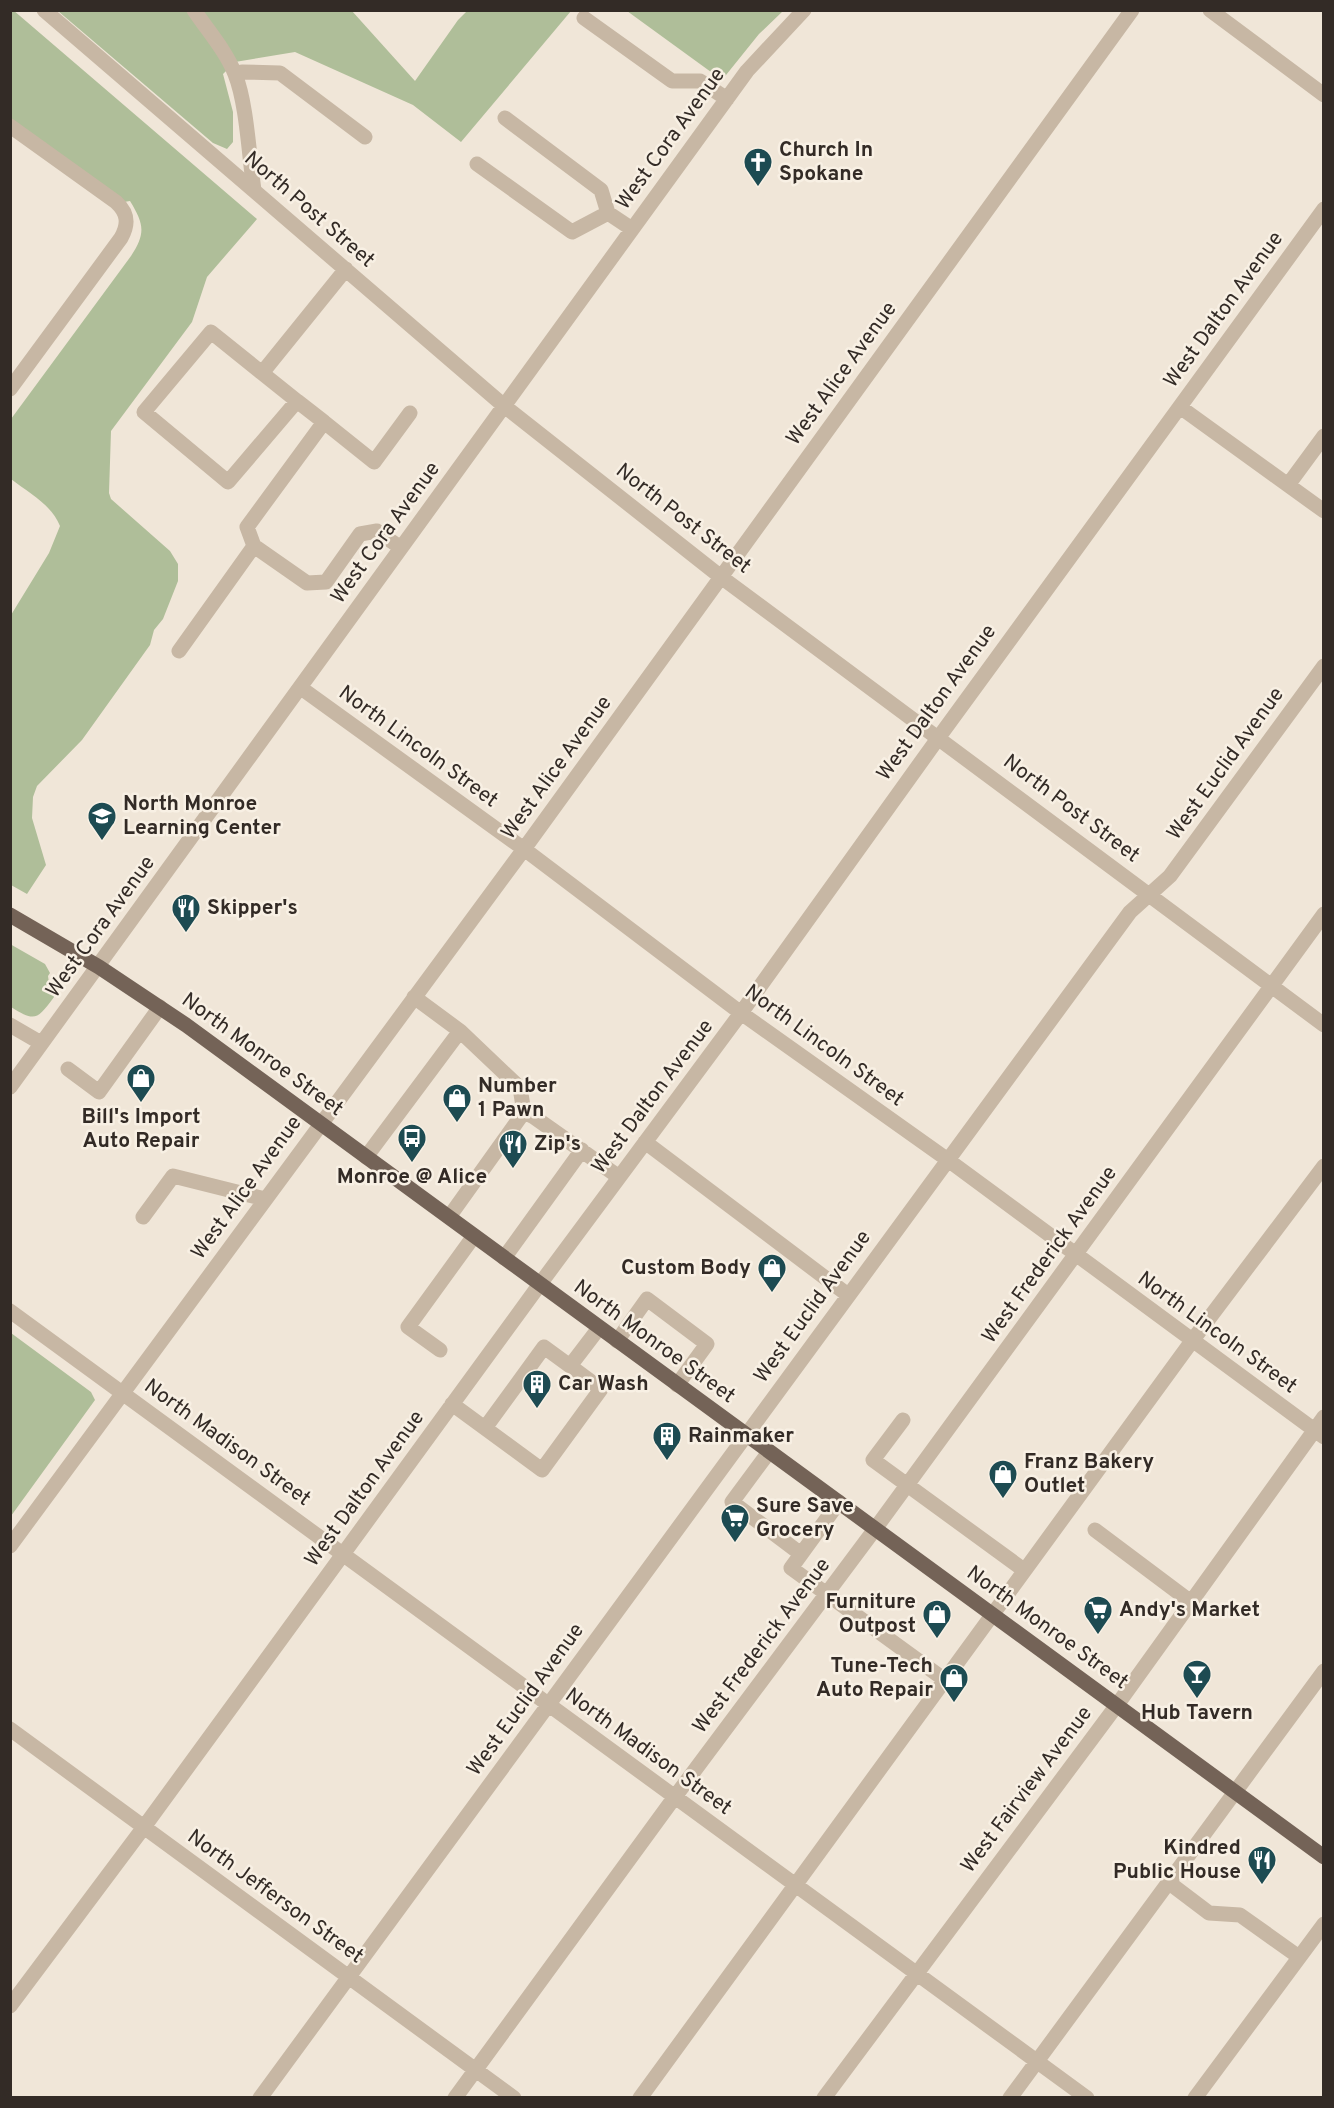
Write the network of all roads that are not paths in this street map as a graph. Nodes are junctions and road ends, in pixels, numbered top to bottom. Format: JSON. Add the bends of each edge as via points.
{"nodes":[{"id":1,"x":44,"y":10,"type":"edge"},
{"id":2,"x":194,"y":10,"type":"edge"},
{"id":3,"x":804,"y":10,"type":"edge"},
{"id":4,"x":1132,"y":10,"type":"edge"},
{"id":5,"x":1210,"y":10,"type":"edge"},
{"id":6,"x":584,"y":18,"type":"dead end"},
{"id":7,"x":235,"y":75,"type":"junction"},
{"id":8,"x":1323,"y":95,"type":"edge"},
{"id":9,"x":727,"y":99,"type":"junction"},
{"id":10,"x":505,"y":118,"type":"dead end"},
{"id":11,"x":13,"y":133,"type":"edge"},
{"id":12,"x":365,"y":137,"type":"dead end"},
{"id":13,"x":477,"y":164,"type":"dead end"},
{"id":14,"x":254,"y":190,"type":"junction"},
{"id":15,"x":1323,"y":208,"type":"edge"},
{"id":16,"x":608,"y":213,"type":"junction"},
{"id":17,"x":632,"y":229,"type":"junction"},
{"id":18,"x":346,"y":269,"type":"junction"},
{"id":19,"x":262,"y":373,"type":"junction"},
{"id":20,"x":10,"y":388,"type":"edge"},
{"id":21,"x":297,"y":401,"type":"junction"},
{"id":22,"x":503,"y":405,"type":"junction"},
{"id":23,"x":1180,"y":407,"type":"junction"},
{"id":24,"x":410,"y":413,"type":"dead end"},
{"id":25,"x":324,"y":422,"type":"junction"},
{"id":26,"x":1323,"y":436,"type":"edge"},
{"id":27,"x":1288,"y":485,"type":"junction"},
{"id":28,"x":1323,"y":511,"type":"edge"},
{"id":29,"x":254,"y":546,"type":"junction"},
{"id":30,"x":401,"y":548,"type":"junction"},
{"id":31,"x":721,"y":577,"type":"junction"},
{"id":32,"x":179,"y":651,"type":"dead end"},
{"id":33,"x":1323,"y":666,"type":"edge"},
{"id":34,"x":301,"y":688,"type":"junction"},
{"id":35,"x":939,"y":737,"type":"junction"},
{"id":36,"x":524,"y":849,"type":"junction"},
{"id":37,"x":1150,"y":894,"type":"junction"},
{"id":38,"x":1323,"y":914,"type":"edge"},
{"id":39,"x":10,"y":915,"type":"edge"},
{"id":40,"x":99,"y":967,"type":"junction"},
{"id":41,"x":1270,"y":986,"type":"junction"},
{"id":42,"x":414,"y":997,"type":"junction"},
{"id":43,"x":160,"y":1007,"type":"junction"},
{"id":44,"x":741,"y":1013,"type":"junction"},
{"id":45,"x":10,"y":1025,"type":"edge"},
{"id":46,"x":1323,"y":1025,"type":"edge"},
{"id":47,"x":460,"y":1030,"type":"junction"},
{"id":48,"x":42,"y":1043,"type":"junction"},
{"id":49,"x":68,"y":1069,"type":"dead end"},
{"id":50,"x":10,"y":1087,"type":"edge"},
{"id":51,"x":524,"y":1112,"type":"junction"},
{"id":52,"x":321,"y":1124,"type":"junction"},
{"id":53,"x":645,"y":1142,"type":"junction"},
{"id":54,"x":582,"y":1150,"type":"junction"},
{"id":55,"x":366,"y":1157,"type":"junction"},
{"id":56,"x":948,"y":1160,"type":"junction"},
{"id":57,"x":1323,"y":1166,"type":"edge"},
{"id":58,"x":620,"y":1177,"type":"junction"},
{"id":59,"x":265,"y":1199,"type":"junction"},
{"id":60,"x":143,"y":1218,"type":"dead end"},
{"id":61,"x":449,"y":1218,"type":"junction"},
{"id":62,"x":474,"y":1236,"type":"junction"},
{"id":63,"x":1076,"y":1255,"type":"junction"},
{"id":64,"x":504,"y":1258,"type":"junction"},
{"id":65,"x":540,"y":1284,"type":"junction"},
{"id":66,"x":848,"y":1295,"type":"junction"},
{"id":67,"x":10,"y":1311,"type":"edge"},
{"id":68,"x":599,"y":1328,"type":"junction"},
{"id":69,"x":617,"y":1341,"type":"junction"},
{"id":70,"x":1192,"y":1341,"type":"junction"},
{"id":71,"x":440,"y":1350,"type":"dead end"},
{"id":72,"x":570,"y":1366,"type":"junction"},
{"id":73,"x":677,"y":1385,"type":"junction"},
{"id":74,"x":122,"y":1393,"type":"junction"},
{"id":75,"x":452,"y":1404,"type":"junction"},
{"id":76,"x":1323,"y":1418,"type":"edge"},
{"id":77,"x":903,"y":1420,"type":"dead end"},
{"id":78,"x":485,"y":1428,"type":"junction"},
{"id":79,"x":1319,"y":1434,"type":"edge"},
{"id":80,"x":745,"y":1435,"type":"junction"},
{"id":81,"x":769,"y":1452,"type":"junction"},
{"id":82,"x":907,"y":1485,"type":"junction"},
{"id":83,"x":838,"y":1502,"type":"junction"},
{"id":84,"x":875,"y":1529,"type":"junction"},
{"id":85,"x":1095,"y":1530,"type":"dead end"},
{"id":86,"x":10,"y":1546,"type":"edge"},
{"id":87,"x":343,"y":1554,"type":"junction"},
{"id":88,"x":801,"y":1554,"type":"junction"},
{"id":89,"x":1024,"y":1570,"type":"junction"},
{"id":90,"x":826,"y":1594,"type":"junction"},
{"id":91,"x":1191,"y":1602,"type":"junction"},
{"id":92,"x":992,"y":1614,"type":"junction"},
{"id":93,"x":1323,"y":1671,"type":"edge"},
{"id":94,"x":945,"y":1680,"type":"junction"},
{"id":95,"x":549,"y":1704,"type":"junction"},
{"id":96,"x":1117,"y":1705,"type":"junction"},
{"id":97,"x":10,"y":1729,"type":"edge"},
{"id":98,"x":1235,"y":1792,"type":"junction"},
{"id":99,"x":674,"y":1798,"type":"junction"},
{"id":100,"x":144,"y":1827,"type":"junction"},
{"id":101,"x":1323,"y":1857,"type":"edge"},
{"id":102,"x":1168,"y":1882,"type":"junction"},
{"id":103,"x":795,"y":1886,"type":"junction"},
{"id":104,"x":1323,"y":1924,"type":"edge"},
{"id":105,"x":1299,"y":1957,"type":"junction"},
{"id":106,"x":917,"y":1974,"type":"junction"},
{"id":107,"x":349,"y":1976,"type":"junction"},
{"id":108,"x":10,"y":2006,"type":"edge"},
{"id":109,"x":1037,"y":2061,"type":"junction"},
{"id":110,"x":476,"y":2069,"type":"junction"},
{"id":111,"x":260,"y":2097,"type":"edge"},
{"id":112,"x":455,"y":2097,"type":"edge"},
{"id":113,"x":514,"y":2097,"type":"edge"},
{"id":114,"x":640,"y":2097,"type":"edge"},
{"id":115,"x":824,"y":2097,"type":"edge"},
{"id":116,"x":1010,"y":2097,"type":"edge"},
{"id":117,"x":1087,"y":2097,"type":"edge"},
{"id":118,"x":1195,"y":2097,"type":"edge"}],
"edges":[{"from":1,"to":14,"type":"street","name":"North Post Street"},
{"from":2,"to":7,"type":"street"},
{"from":3,"to":9,"type":"street","name":"West Cora Avenue","via":[[747,70]]},
{"from":4,"to":31,"type":"street","name":"West Alice Avenue"},
{"from":5,"to":8,"type":"street"},
{"from":6,"to":9,"type":"street","via":[[672,81],[700,81]]},
{"from":7,"to":12,"type":"street","via":[[280,73]]},
{"from":7,"to":14,"type":"street"},
{"from":9,"to":17,"type":"street","name":"West Cora Avenue"},
{"from":10,"to":16,"type":"street","via":[[601,190]]},
{"from":11,"to":20,"type":"street","via":[[111,199],[125,213],[127,224],[121,238]]},
{"from":13,"to":16,"type":"street","via":[[572,232]]},
{"from":14,"to":18,"type":"street","name":"North Post Street"},
{"from":15,"to":23,"type":"street","name":"West Dalton Avenue"},
{"from":16,"to":17,"type":"street"},
{"from":17,"to":22,"type":"street","name":"West Cora Avenue"},
{"from":18,"to":19,"type":"street"},
{"from":18,"to":22,"type":"street","name":"North Post Street"},
{"from":19,"to":21,"type":"street"},
{"from":19,"to":21,"type":"street","via":[[211,332],[144,412],[228,482]]},
{"from":21,"to":25,"type":"street"},
{"from":22,"to":30,"type":"street","name":"West Cora Avenue"},
{"from":22,"to":31,"type":"street","name":"North Post Street"},
{"from":23,"to":27,"type":"street"},
{"from":23,"to":35,"type":"street","name":"West Dalton Avenue"},
{"from":24,"to":25,"type":"street","via":[[374,462]]},
{"from":25,"to":29,"type":"street","via":[[247,527]]},
{"from":26,"to":27,"type":"street"},
{"from":27,"to":28,"type":"street"},
{"from":29,"to":30,"type":"street","via":[[307,583],[327,582],[360,534],[377,531]]},
{"from":29,"to":32,"type":"street"},
{"from":30,"to":34,"type":"street","name":"West Cora Avenue"},
{"from":31,"to":35,"type":"street","name":"North Post Street"},
{"from":31,"to":36,"type":"street","name":"West Alice Avenue"},
{"from":33,"to":37,"type":"street","name":"West Euclid Avenue","via":[[1170,876]]},
{"from":34,"to":36,"type":"street","name":"North Lincoln Street"},
{"from":34,"to":40,"type":"street","name":"West Cora Avenue"},
{"from":35,"to":37,"type":"street","name":"North Post Street"},
{"from":35,"to":44,"type":"street","name":"West Dalton Avenue"},
{"from":36,"to":42,"type":"street","name":"West Alice Avenue"},
{"from":36,"to":44,"type":"street","name":"North Lincoln Street"},
{"from":37,"to":41,"type":"street","name":"North Post Street"},
{"from":37,"to":56,"type":"street","name":"West Euclid Avenue","via":[[1130,912]]},
{"from":38,"to":41,"type":"street","name":"West Frederick Avenue"},
{"from":39,"to":40,"type":"main road","name":"North Monroe Street"},
{"from":40,"to":43,"type":"main road","name":"North Monroe Street"},
{"from":40,"to":48,"type":"street","name":"West Cora Avenue"},
{"from":41,"to":46,"type":"street","name":"North Post Street"},
{"from":41,"to":63,"type":"street","name":"West Frederick Avenue"},
{"from":42,"to":47,"type":"street"},
{"from":42,"to":52,"type":"street","name":"West Alice Avenue"},
{"from":43,"to":49,"type":"street","via":[[99,1092]]},
{"from":43,"to":52,"type":"main road","name":"North Monroe Street"},
{"from":44,"to":53,"type":"street","name":"West Dalton Avenue"},
{"from":44,"to":56,"type":"street","name":"North Lincoln Street"},
{"from":45,"to":48,"type":"street"},
{"from":47,"to":51,"type":"street","via":[[520,1088]]},
{"from":47,"to":55,"type":"street"},
{"from":48,"to":50,"type":"street","name":"West Cora Avenue"},
{"from":51,"to":54,"type":"street"},
{"from":51,"to":61,"type":"street"},
{"from":52,"to":55,"type":"main road","name":"North Monroe Street"},
{"from":52,"to":59,"type":"street","name":"West Alice Avenue"},
{"from":53,"to":58,"type":"street","name":"West Dalton Avenue"},
{"from":53,"to":66,"type":"street"},
{"from":54,"to":58,"type":"street"},
{"from":54,"to":64,"type":"street"},
{"from":55,"to":61,"type":"main road","name":"North Monroe Street"},
{"from":56,"to":63,"type":"street","name":"North Lincoln Street"},
{"from":56,"to":66,"type":"street","name":"West Euclid Avenue"},
{"from":57,"to":70,"type":"street"},
{"from":58,"to":65,"type":"street","name":"West Dalton Avenue"},
{"from":59,"to":60,"type":"street","via":[[173,1176]]},
{"from":59,"to":74,"type":"street","name":"West Alice Avenue"},
{"from":61,"to":62,"type":"main road","name":"North Monroe Street"},
{"from":62,"to":64,"type":"main road","name":"North Monroe Street"},
{"from":62,"to":71,"type":"street","via":[[408,1327]]},
{"from":63,"to":70,"type":"street","name":"North Lincoln Street"},
{"from":63,"to":82,"type":"street","name":"West Frederick Avenue"},
{"from":64,"to":65,"type":"main road","name":"North Monroe Street"},
{"from":65,"to":68,"type":"main road","name":"North Monroe Street"},
{"from":65,"to":75,"type":"street","name":"West Dalton Avenue"},
{"from":66,"to":80,"type":"street","name":"West Euclid Avenue"},
{"from":67,"to":74,"type":"street","name":"North Madison Street"},
{"from":68,"to":69,"type":"main road","name":"North Monroe Street"},
{"from":68,"to":72,"type":"street"},
{"from":69,"to":73,"type":"main road","name":"North Monroe Street"},
{"from":69,"to":73,"type":"street","via":[[647,1299],[707,1344]]},
{"from":70,"to":79,"type":"street","name":"North Lincoln Street"},
{"from":70,"to":89,"type":"street"},
{"from":72,"to":78,"type":"street","via":[[544,1347]]},
{"from":72,"to":78,"type":"street","via":[[601,1389],[542,1470]]},
{"from":73,"to":80,"type":"main road","name":"North Monroe Street"},
{"from":74,"to":86,"type":"street","name":"West Alice Avenue"},
{"from":74,"to":87,"type":"street","name":"North Madison Street"},
{"from":75,"to":78,"type":"street"},
{"from":75,"to":87,"type":"street","name":"West Dalton Avenue"},
{"from":76,"to":79,"type":"street","name":"West Fairview Avenue"},
{"from":77,"to":82,"type":"street","via":[[873,1460]]},
{"from":79,"to":91,"type":"street","name":"West Fairview Avenue"},
{"from":80,"to":81,"type":"main road","name":"North Monroe Street"},
{"from":80,"to":95,"type":"street","name":"West Euclid Avenue"},
{"from":81,"to":83,"type":"main road","name":"North Monroe Street"},
{"from":81,"to":88,"type":"street","via":[[732,1502]]},
{"from":82,"to":84,"type":"street","name":"West Frederick Avenue"},
{"from":82,"to":89,"type":"street"},
{"from":83,"to":84,"type":"main road","name":"North Monroe Street"},
{"from":83,"to":88,"type":"street"},
{"from":84,"to":90,"type":"street","name":"West Frederick Avenue"},
{"from":84,"to":92,"type":"main road","name":"North Monroe Street"},
{"from":85,"to":91,"type":"street"},
{"from":87,"to":95,"type":"street","name":"North Madison Street"},
{"from":87,"to":100,"type":"street","name":"West Dalton Avenue"},
{"from":88,"to":90,"type":"street","via":[[791,1568]]},
{"from":89,"to":92,"type":"street"},
{"from":90,"to":94,"type":"street"},
{"from":90,"to":99,"type":"street","name":"West Frederick Avenue"},
{"from":91,"to":96,"type":"street","name":"West Fairview Avenue"},
{"from":92,"to":94,"type":"street"},
{"from":92,"to":96,"type":"main road","name":"North Monroe Street"},
{"from":93,"to":98,"type":"street"},
{"from":94,"to":103,"type":"street"},
{"from":95,"to":99,"type":"street","name":"North Madison Street"},
{"from":95,"to":107,"type":"street","name":"West Euclid Avenue"},
{"from":96,"to":98,"type":"main road","name":"North Monroe Street"},
{"from":96,"to":106,"type":"street","name":"West Fairview Avenue"},
{"from":97,"to":100,"type":"street","name":"North Jefferson Street"},
{"from":98,"to":101,"type":"main road","name":"North Monroe Street"},
{"from":98,"to":102,"type":"street"},
{"from":99,"to":103,"type":"street","name":"North Madison Street"},
{"from":99,"to":110,"type":"street","name":"West Frederick Avenue"},
{"from":100,"to":107,"type":"street","name":"North Jefferson Street"},
{"from":100,"to":108,"type":"street","name":"West Dalton Avenue"},
{"from":102,"to":105,"type":"street","via":[[1209,1913],[1240,1915]]},
{"from":102,"to":109,"type":"street"},
{"from":103,"to":106,"type":"street","name":"North Madison Street"},
{"from":103,"to":114,"type":"street"},
{"from":104,"to":105,"type":"street"},
{"from":105,"to":118,"type":"street"},
{"from":106,"to":109,"type":"street","name":"North Madison Street"},
{"from":106,"to":115,"type":"street","name":"West Fairview Avenue"},
{"from":107,"to":110,"type":"street","name":"North Jefferson Street"},
{"from":107,"to":111,"type":"street","name":"West Euclid Avenue"},
{"from":109,"to":116,"type":"street"},
{"from":109,"to":117,"type":"street","name":"North Madison Street"},
{"from":110,"to":112,"type":"street","name":"West Frederick Avenue"},
{"from":110,"to":113,"type":"street","name":"North Jefferson Street"}]}
